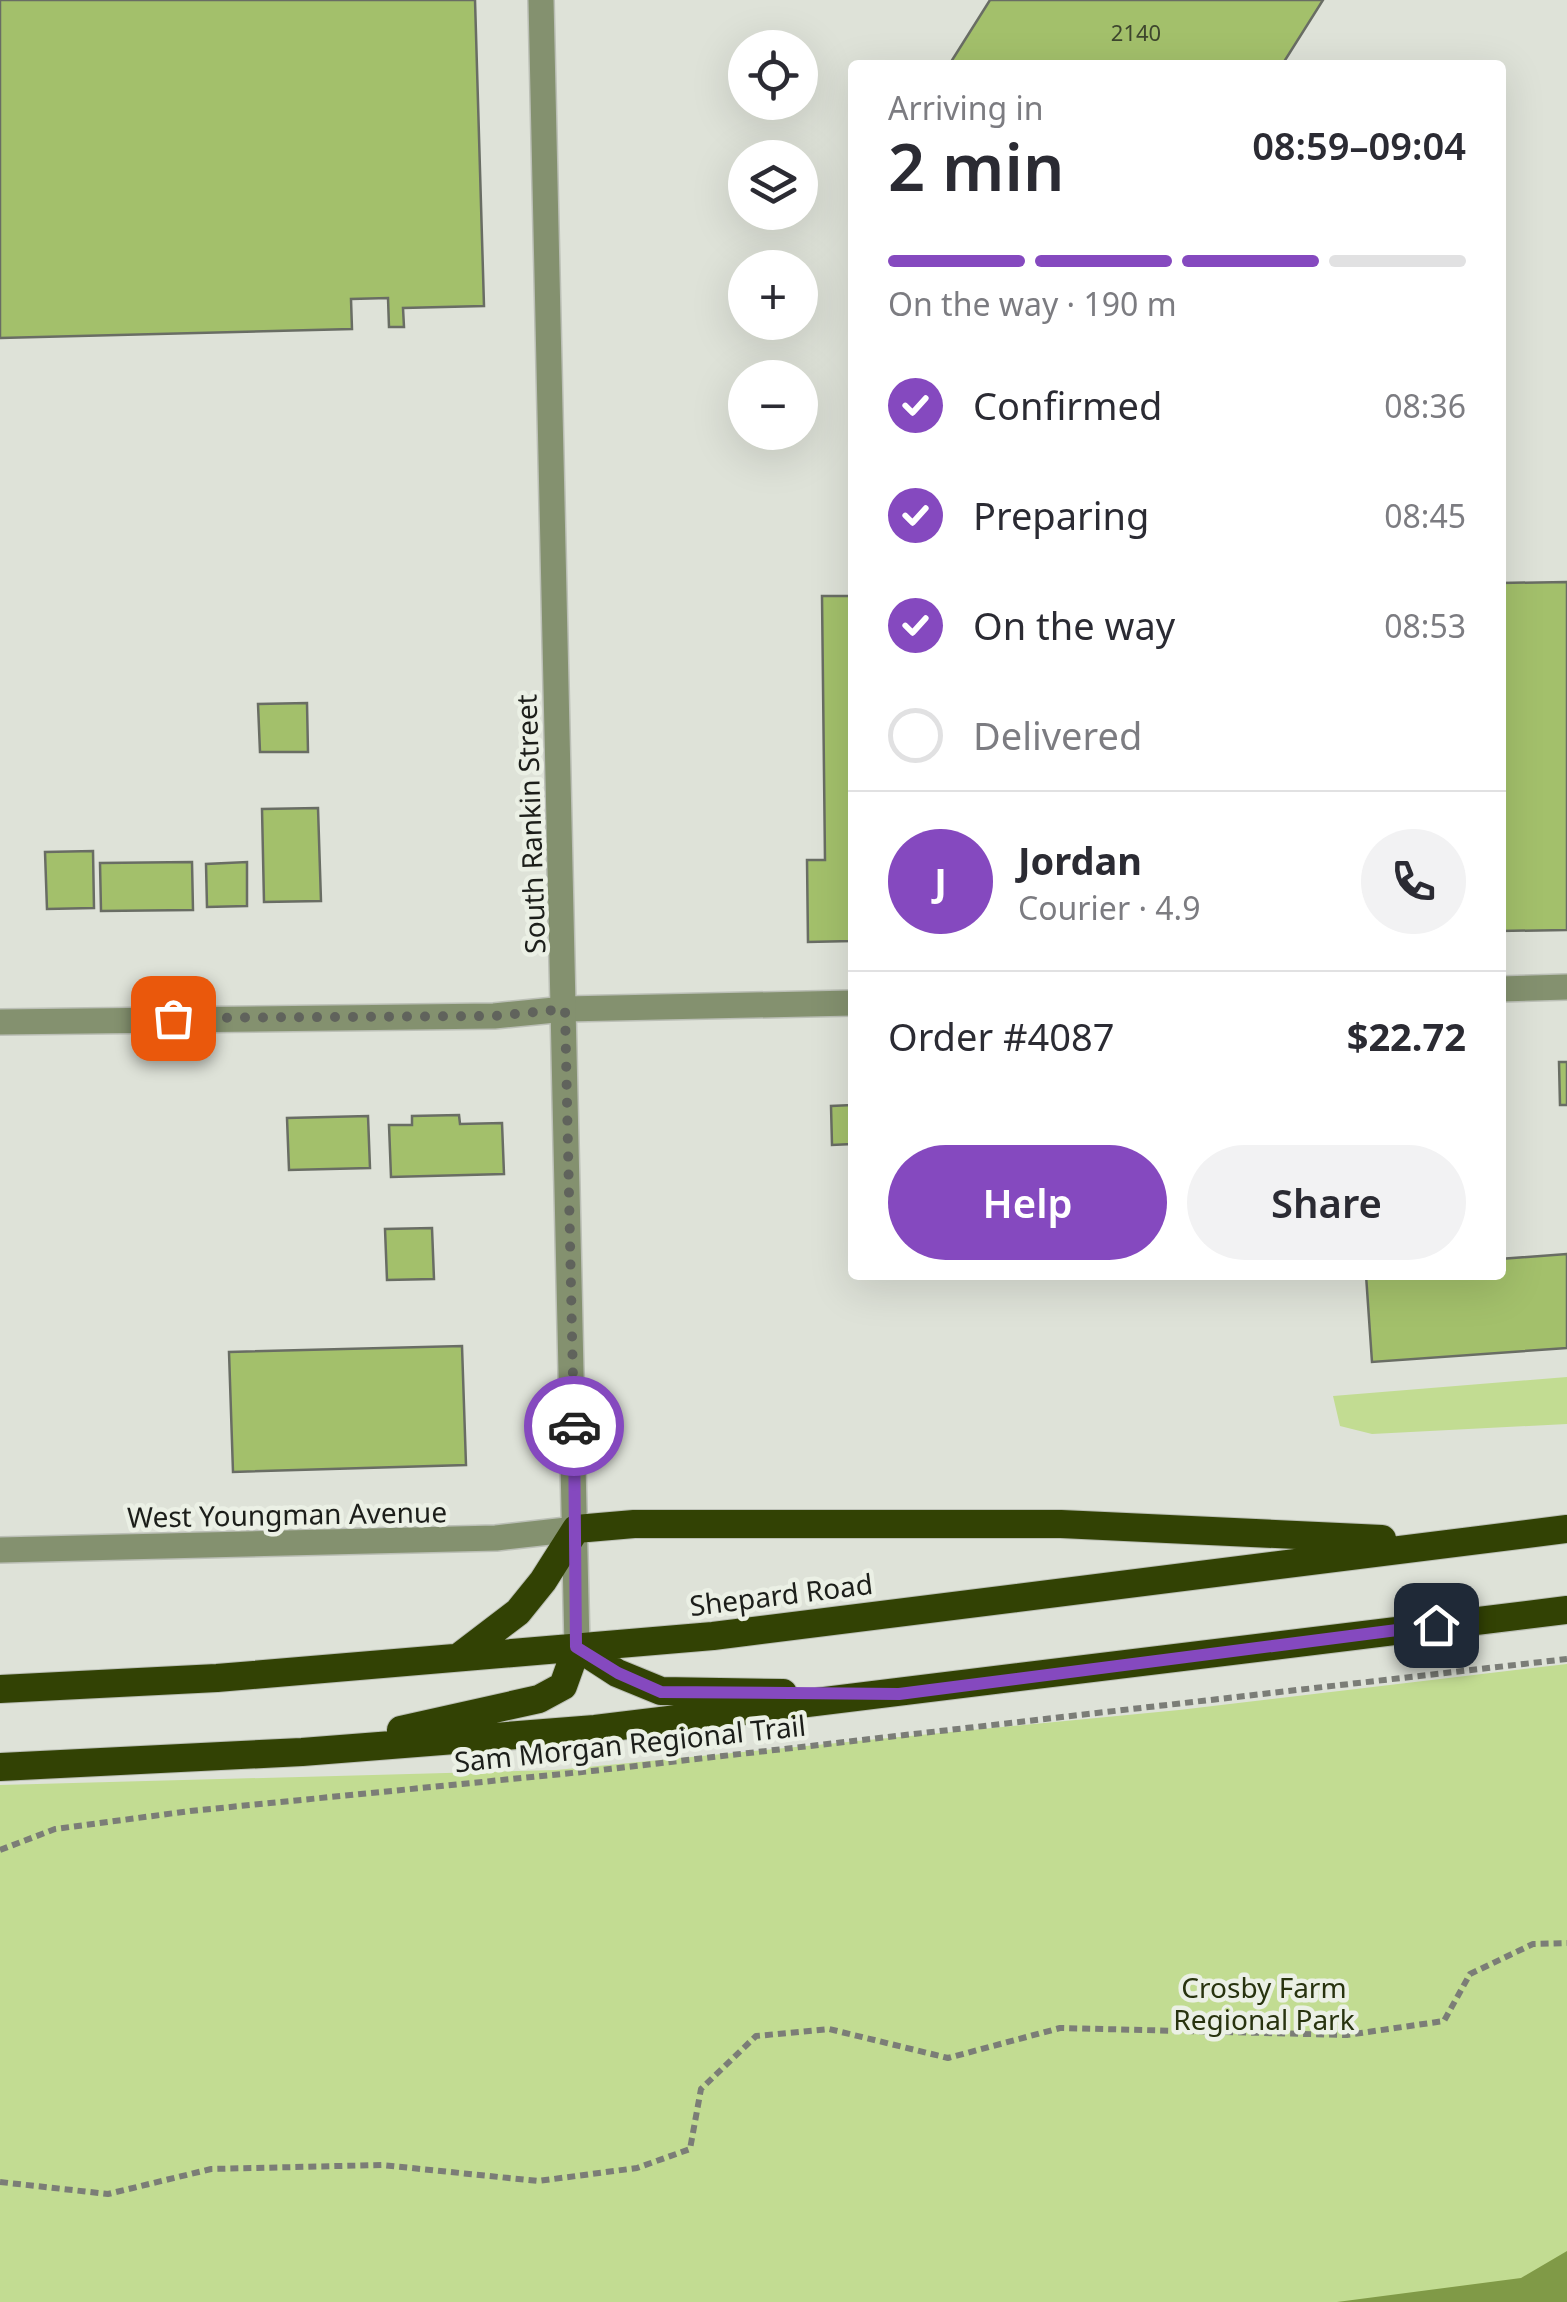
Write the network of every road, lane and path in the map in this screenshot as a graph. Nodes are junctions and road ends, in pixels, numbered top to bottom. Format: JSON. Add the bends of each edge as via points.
{"nodes":[{"id":1,"x":541,"y":0,"type":"edge"},
{"id":2,"x":1567,"y":988,"type":"edge"},
{"id":3,"x":1506,"y":989,"type":"edge"},
{"id":4,"x":848,"y":1003,"type":"edge"},
{"id":5,"x":565,"y":1009,"type":"junction"},
{"id":6,"x":0,"y":1022,"type":"edge"},
{"id":7,"x":576,"y":1529,"type":"junction"},
{"id":8,"x":1567,"y":1529,"type":"edge"},
{"id":9,"x":1458,"y":1542,"type":"junction"},
{"id":10,"x":0,"y":1550,"type":"edge"},
{"id":11,"x":1567,"y":1610,"type":"edge"},
{"id":12,"x":576,"y":1647,"type":"junction"},
{"id":13,"x":456,"y":1658,"type":"junction"},
{"id":14,"x":1567,"y":1659,"type":"edge"},
{"id":15,"x":0,"y":1689,"type":"edge"},
{"id":16,"x":899,"y":1694,"type":"junction"},
{"id":17,"x":302,"y":1752,"type":"junction"},
{"id":18,"x":0,"y":1767,"type":"edge"},
{"id":19,"x":0,"y":1850,"type":"edge"},
{"id":20,"x":1567,"y":1942,"type":"edge"},
{"id":21,"x":0,"y":2182,"type":"edge"}],
"edges":[{"from":1,"to":5,"type":"street","name":"South Rankin Street"},
{"from":2,"to":3,"type":"street"},
{"from":4,"to":5,"type":"street"},
{"from":5,"to":6,"type":"street","via":[[494,1016]]},
{"from":5,"to":7,"type":"street","name":"South Rankin Street"},
{"from":7,"to":9,"type":"highway","via":[[1061,1524]]},
{"from":7,"to":10,"type":"street","name":"West Youngman Avenue","via":[[496,1538]]},
{"from":7,"to":12,"type":"street","name":"South Rankin Street"},
{"from":7,"to":13,"type":"highway","via":[[518,1612]]},
{"from":8,"to":9,"type":"highway","name":"Shepard Road"},
{"from":9,"to":12,"type":"highway","name":"Shepard Road"},
{"from":11,"to":16,"type":"highway"},
{"from":12,"to":13,"type":"highway","name":"Shepard Road"},
{"from":12,"to":16,"type":"highway","via":[[661,1692]]},
{"from":12,"to":17,"type":"highway","via":[[563,1686],[539,1700]]},
{"from":13,"to":15,"type":"highway","name":"Shepard Road"},
{"from":14,"to":19,"type":"path","name":"Sam Morgan Regional Trail","via":[[190,1811],[55,1828]]},
{"from":16,"to":17,"type":"highway","via":[[595,1729]]},
{"from":17,"to":18,"type":"highway"},
{"from":20,"to":21,"type":"path","via":[[1532,1944],[1470,1974],[1444,2021],[1347,2035],[1060,2028],[948,2058],[828,2028],[756,2036],[701,2089],[690,2148],[637,2168],[538,2182],[382,2165],[211,2169],[108,2194]]}]}
